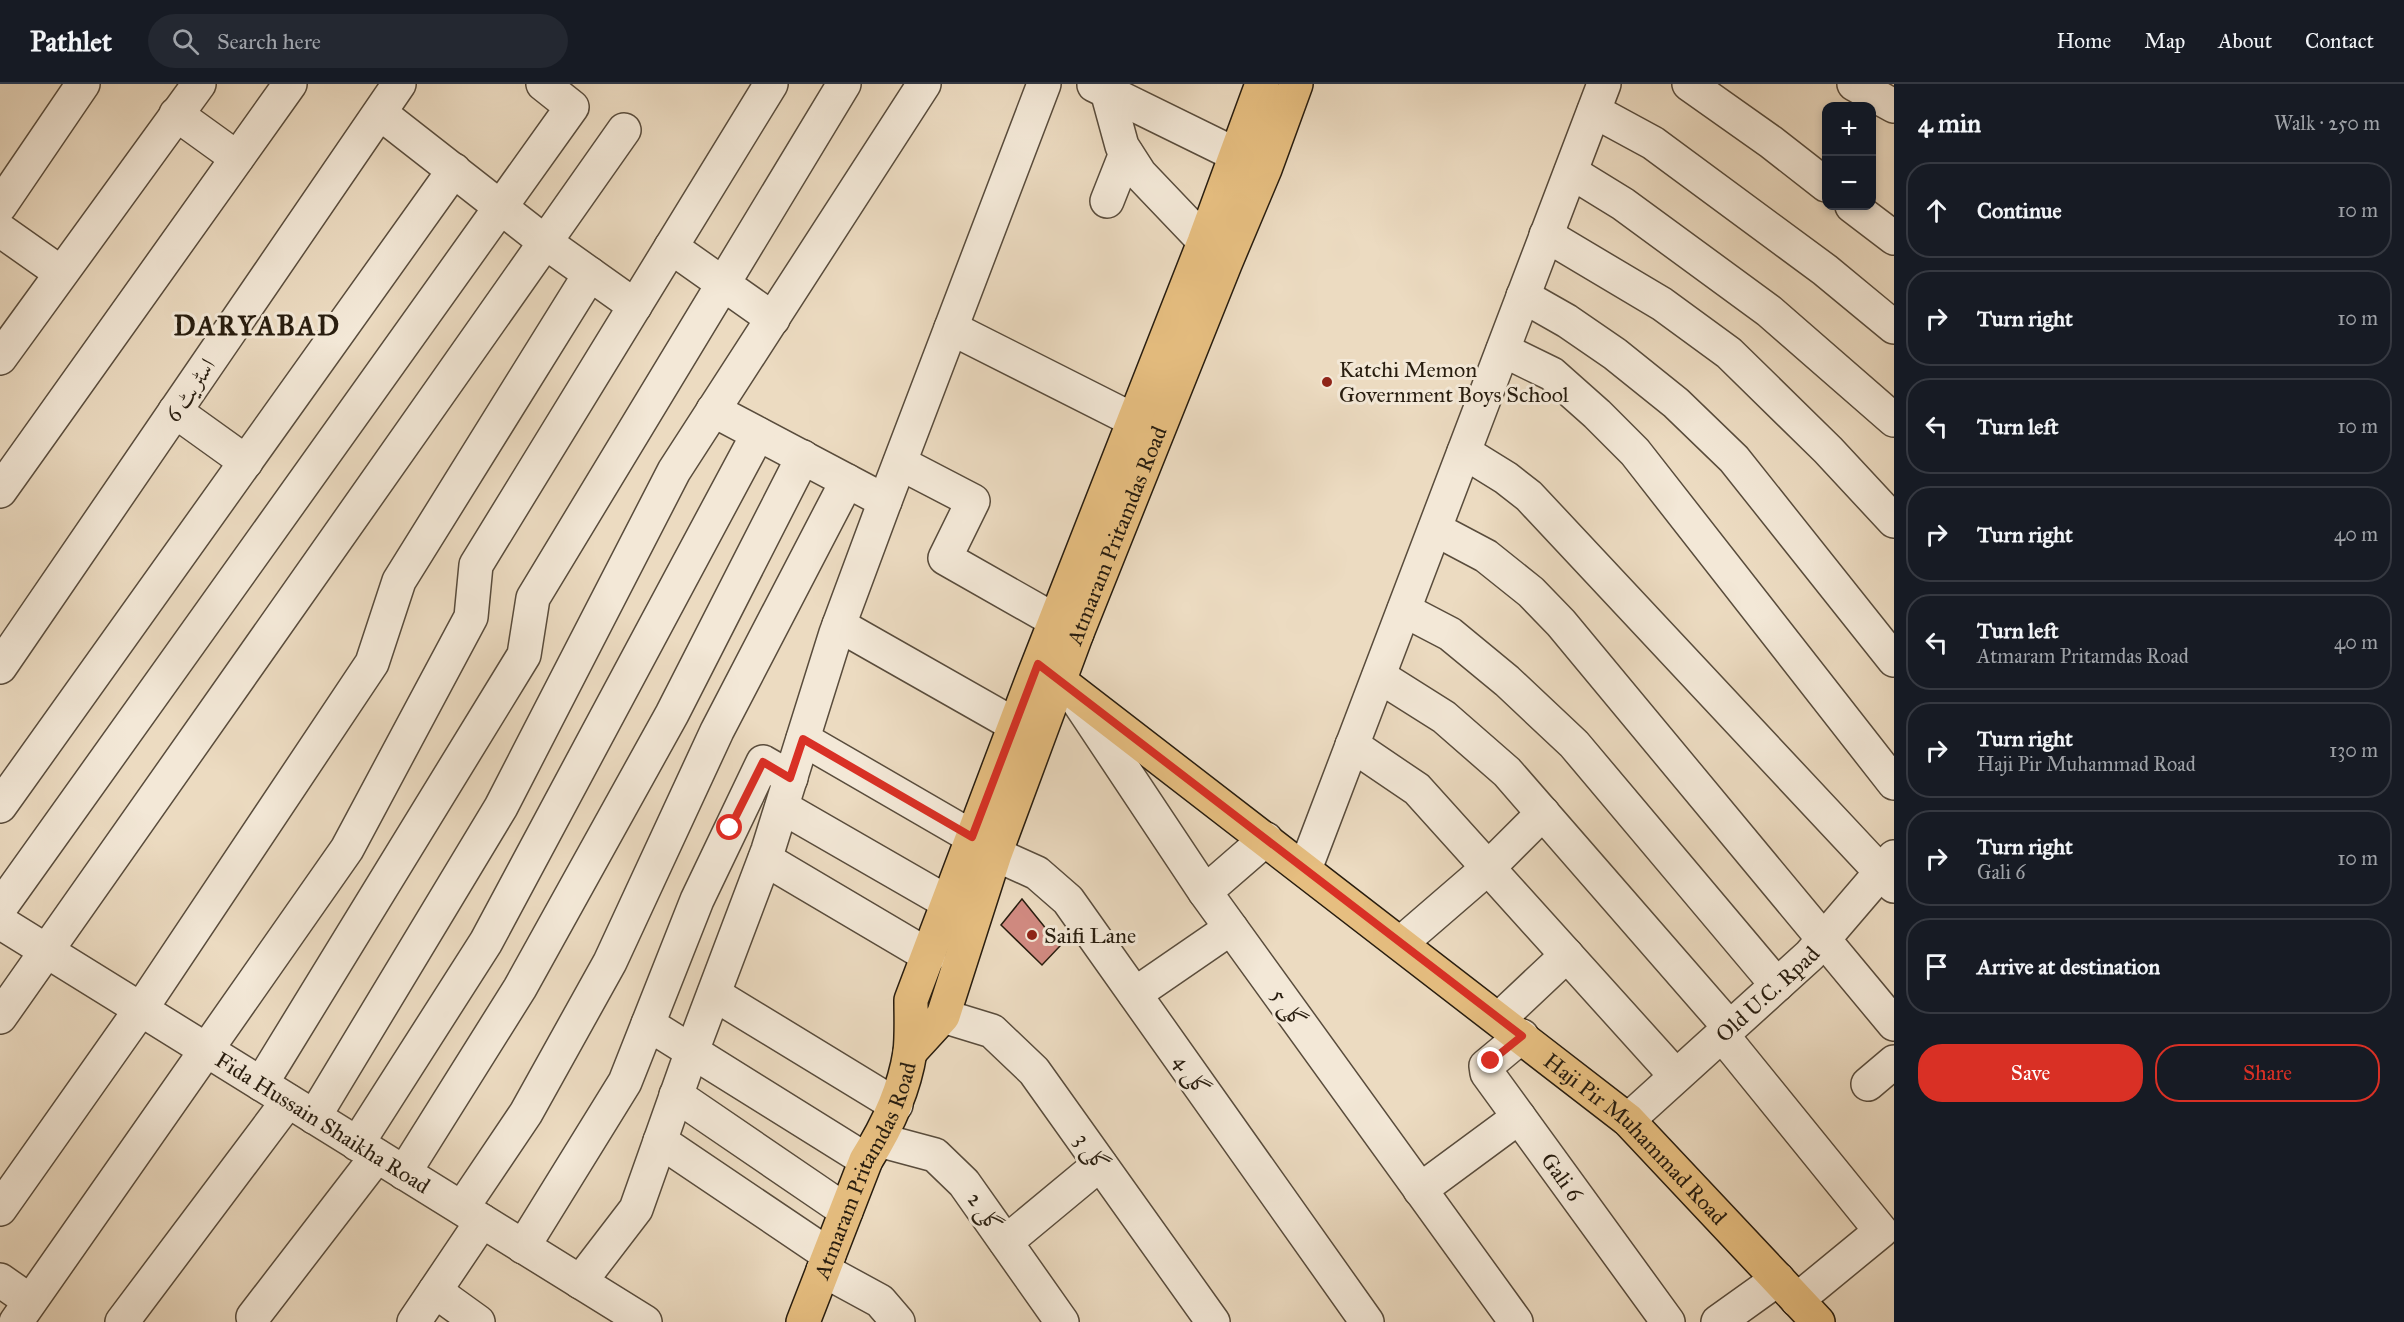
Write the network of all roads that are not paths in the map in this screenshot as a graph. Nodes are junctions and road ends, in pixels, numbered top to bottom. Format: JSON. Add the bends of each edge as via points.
{"nodes":[{"id":1,"x":83,"y":84,"type":"edge"},
{"id":2,"x":199,"y":84,"type":"edge"},
{"id":3,"x":290,"y":84,"type":"edge"},
{"id":4,"x":399,"y":84,"type":"edge"},
{"id":5,"x":543,"y":84,"type":"edge"},
{"id":6,"x":771,"y":84,"type":"edge"},
{"id":7,"x":844,"y":84,"type":"edge"},
{"id":8,"x":924,"y":84,"type":"edge"},
{"id":9,"x":1044,"y":84,"type":"edge"},
{"id":10,"x":1262,"y":84,"type":"edge"},
{"id":11,"x":1296,"y":84,"type":"edge"},
{"id":12,"x":1689,"y":84,"type":"edge"},
{"id":13,"x":1854,"y":84,"type":"edge"},
{"id":14,"x":1101,"y":87,"type":"edge"},
{"id":15,"x":1599,"y":97,"type":"edge"},
{"id":16,"x":1892,"y":102,"type":"edge"},
{"id":17,"x":380,"y":113,"type":"junction"},
{"id":18,"x":177,"y":114,"type":"junction"},
{"id":19,"x":624,"y":130,"type":"dead end"},
{"id":20,"x":1126,"y":153,"type":"junction"},
{"id":21,"x":1236,"y":156,"type":"junction"},
{"id":22,"x":237,"y":158,"type":"junction"},
{"id":23,"x":1265,"y":169,"type":"junction"},
{"id":24,"x":454,"y":170,"type":"junction"},
{"id":25,"x":1571,"y":172,"type":"junction"},
{"id":26,"x":1822,"y":181,"type":"edge"},
{"id":27,"x":1107,"y":201,"type":"dead end"},
{"id":28,"x":0,"y":206,"type":"edge"},
{"id":29,"x":501,"y":207,"type":"junction"},
{"id":30,"x":1857,"y":210,"type":"edge"},
{"id":31,"x":0,"y":230,"type":"edge"},
{"id":32,"x":1546,"y":236,"type":"junction"},
{"id":33,"x":1894,"y":238,"type":"edge"},
{"id":34,"x":545,"y":242,"type":"junction"},
{"id":35,"x":671,"y":247,"type":"junction"},
{"id":36,"x":1215,"y":253,"type":"junction"},
{"id":37,"x":61,"y":273,"type":"junction"},
{"id":38,"x":590,"y":274,"type":"junction"},
{"id":39,"x":723,"y":284,"type":"junction"},
{"id":40,"x":1523,"y":296,"type":"junction"},
{"id":41,"x":635,"y":306,"type":"junction"},
{"id":42,"x":772,"y":319,"type":"junction"},
{"id":43,"x":1894,"y":327,"type":"edge"},
{"id":44,"x":951,"y":328,"type":"junction"},
{"id":45,"x":1503,"y":350,"type":"junction"},
{"id":46,"x":0,"y":358,"type":"edge"},
{"id":47,"x":713,"y":410,"type":"junction"},
{"id":48,"x":175,"y":411,"type":"junction"},
{"id":49,"x":1894,"y":420,"type":"edge"},
{"id":50,"x":1147,"y":427,"type":"junction"},
{"id":51,"x":758,"y":434,"type":"junction"},
{"id":52,"x":1464,"y":452,"type":"junction"},
{"id":53,"x":803,"y":458,"type":"junction"},
{"id":54,"x":246,"y":462,"type":"junction"},
{"id":55,"x":900,"y":463,"type":"junction"},
{"id":56,"x":847,"y":481,"type":"junction"},
{"id":57,"x":0,"y":491,"type":"edge"},
{"id":58,"x":885,"y":501,"type":"junction"},
{"id":59,"x":1894,"y":521,"type":"edge"},
{"id":60,"x":1435,"y":529,"type":"junction"},
{"id":61,"x":1404,"y":610,"type":"junction"},
{"id":62,"x":839,"y":625,"type":"junction"},
{"id":63,"x":1066,"y":628,"type":"junction"},
{"id":64,"x":1894,"y":660,"type":"edge"},
{"id":65,"x":0,"y":667,"type":"edge"},
{"id":66,"x":1379,"y":676,"type":"junction"},
{"id":67,"x":1056,"y":678,"type":"junction"},
{"id":68,"x":1015,"y":725,"type":"junction"},
{"id":69,"x":803,"y":739,"type":"junction"},
{"id":70,"x":1352,"y":746,"type":"junction"},
{"id":71,"x":1894,"y":783,"type":"edge"},
{"id":72,"x":786,"y":792,"type":"junction"},
{"id":73,"x":0,"y":806,"type":"edge"},
{"id":74,"x":1543,"y":813,"type":"junction"},
{"id":75,"x":1266,"y":839,"type":"junction"},
{"id":76,"x":984,"y":845,"type":"junction"},
{"id":77,"x":765,"y":859,"type":"junction"},
{"id":78,"x":1489,"y":867,"type":"junction"},
{"id":79,"x":1305,"y":869,"type":"junction"},
{"id":80,"x":1890,"y":871,"type":"edge"},
{"id":81,"x":1205,"y":892,"type":"junction"},
{"id":82,"x":947,"y":902,"type":"junction"},
{"id":83,"x":0,"y":908,"type":"edge"},
{"id":84,"x":0,"y":922,"type":"edge"},
{"id":85,"x":1231,"y":928,"type":"junction"},
{"id":86,"x":1823,"y":941,"type":"junction"},
{"id":87,"x":1401,"y":943,"type":"junction"},
{"id":88,"x":46,"y":951,"type":"junction"},
{"id":89,"x":1567,"y":955,"type":"junction"},
{"id":90,"x":929,"y":956,"type":"junction"},
{"id":91,"x":1777,"y":985,"type":"junction"},
{"id":92,"x":714,"y":993,"type":"junction"},
{"id":93,"x":1135,"y":994,"type":"junction"},
{"id":94,"x":141,"y":1009,"type":"junction"},
{"id":95,"x":943,"y":1016,"type":"junction"},
{"id":96,"x":0,"y":1017,"type":"edge"},
{"id":97,"x":648,"y":1024,"type":"junction"},
{"id":98,"x":1894,"y":1024,"type":"edge"},
{"id":99,"x":1510,"y":1028,"type":"junction"},
{"id":100,"x":1726,"y":1031,"type":"junction"},
{"id":101,"x":206,"y":1050,"type":"junction"},
{"id":102,"x":692,"y":1050,"type":"junction"},
{"id":103,"x":910,"y":1052,"type":"junction"},
{"id":104,"x":1894,"y":1062,"type":"edge"},
{"id":105,"x":1676,"y":1076,"type":"junction"},
{"id":106,"x":261,"y":1084,"type":"junction"},
{"id":107,"x":1868,"y":1084,"type":"dead end"},
{"id":108,"x":676,"y":1095,"type":"junction"},
{"id":109,"x":896,"y":1105,"type":"junction"},
{"id":110,"x":301,"y":1109,"type":"junction"},
{"id":111,"x":1519,"y":1117,"type":"junction"},
{"id":112,"x":1628,"y":1120,"type":"junction"},
{"id":113,"x":660,"y":1141,"type":"junction"},
{"id":114,"x":872,"y":1150,"type":"junction"},
{"id":115,"x":380,"y":1158,"type":"junction"},
{"id":116,"x":1101,"y":1164,"type":"junction"},
{"id":117,"x":1420,"y":1190,"type":"junction"},
{"id":118,"x":0,"y":1209,"type":"edge"},
{"id":119,"x":846,"y":1211,"type":"junction"},
{"id":120,"x":472,"y":1215,"type":"junction"},
{"id":121,"x":1887,"y":1238,"type":"edge"},
{"id":122,"x":1006,"y":1242,"type":"junction"},
{"id":123,"x":523,"y":1247,"type":"junction"},
{"id":124,"x":826,"y":1263,"type":"junction"},
{"id":125,"x":0,"y":1280,"type":"edge"},
{"id":126,"x":580,"y":1282,"type":"junction"},
{"id":127,"x":435,"y":1291,"type":"junction"},
{"id":128,"x":1798,"y":1300,"type":"edge"},
{"id":129,"x":23,"y":1311,"type":"edge"},
{"id":130,"x":253,"y":1317,"type":"dead end"},
{"id":131,"x":127,"y":1320,"type":"edge"},
{"id":132,"x":414,"y":1322,"type":"edge"},
{"id":133,"x":478,"y":1322,"type":"edge"},
{"id":134,"x":645,"y":1322,"type":"edge"},
{"id":135,"x":803,"y":1322,"type":"edge"},
{"id":136,"x":898,"y":1322,"type":"edge"},
{"id":137,"x":1062,"y":1322,"type":"edge"},
{"id":138,"x":1213,"y":1322,"type":"edge"},
{"id":139,"x":1367,"y":1322,"type":"edge"},
{"id":140,"x":1515,"y":1322,"type":"edge"},
{"id":141,"x":1668,"y":1322,"type":"edge"},
{"id":142,"x":1718,"y":1322,"type":"edge"}],
"edges":[{"from":1,"to":28,"type":"street"},
{"from":2,"to":18,"type":"street"},
{"from":3,"to":22,"type":"street"},
{"from":4,"to":17,"type":"street","name":"اسٹریٹ 6"},
{"from":5,"to":29,"type":"street","via":[[572,107]]},
{"from":6,"to":35,"type":"street"},
{"from":7,"to":39,"type":"street"},
{"from":8,"to":42,"type":"street"},
{"from":9,"to":44,"type":"street"},
{"from":10,"to":21,"type":"main road","name":"Atmaram Pritamdas Road"},
{"from":11,"to":23,"type":"main road","name":"Atmaram Pritamdas Road"},
{"from":12,"to":26,"type":"street"},
{"from":13,"to":16,"type":"street"},
{"from":14,"to":20,"type":"street"},
{"from":14,"to":21,"type":"street"},
{"from":15,"to":25,"type":"street"},
{"from":15,"to":43,"type":"street","via":[[1653,143],[1825,270]]},
{"from":17,"to":24,"type":"street"},
{"from":17,"to":48,"type":"street","name":"اسٹریٹ 6"},
{"from":18,"to":22,"type":"street"},
{"from":18,"to":37,"type":"street"},
{"from":19,"to":34,"type":"street"},
{"from":20,"to":27,"type":"street"},
{"from":20,"to":36,"type":"street","via":[[1140,174]]},
{"from":21,"to":23,"type":"street"},
{"from":21,"to":36,"type":"main road","name":"Atmaram Pritamdas Road"},
{"from":22,"to":57,"type":"street"},
{"from":23,"to":36,"type":"main road","name":"Atmaram Pritamdas Road"},
{"from":24,"to":29,"type":"street"},
{"from":24,"to":54,"type":"street"},
{"from":25,"to":32,"type":"street"},
{"from":25,"to":49,"type":"street","via":[[1623,204],[1769,311]]},
{"from":29,"to":34,"type":"street"},
{"from":29,"to":83,"type":"street"},
{"from":30,"to":33,"type":"street"},
{"from":31,"to":37,"type":"street"},
{"from":32,"to":40,"type":"street"},
{"from":32,"to":59,"type":"street","via":[[1662,304],[1729,353]]},
{"from":34,"to":38,"type":"street"},
{"from":34,"to":88,"type":"street"},
{"from":35,"to":39,"type":"street"},
{"from":35,"to":41,"type":"street"},
{"from":36,"to":50,"type":"main road","name":"Atmaram Pritamdas Road"},
{"from":37,"to":46,"type":"street"},
{"from":38,"to":41,"type":"street"},
{"from":38,"to":94,"type":"street","via":[[399,581],[372,663]]},
{"from":39,"to":42,"type":"street"},
{"from":39,"to":106,"type":"street","via":[[533,598],[524,655]]},
{"from":40,"to":45,"type":"street"},
{"from":40,"to":64,"type":"street","via":[[1615,354],[1734,459]]},
{"from":41,"to":101,"type":"street","via":[[476,565],[471,617],[347,849]]},
{"from":42,"to":47,"type":"street"},
{"from":44,"to":50,"type":"street"},
{"from":44,"to":55,"type":"street"},
{"from":45,"to":52,"type":"street"},
{"from":45,"to":71,"type":"street","via":[[1552,374],[1635,453]]},
{"from":47,"to":51,"type":"street"},
{"from":47,"to":110,"type":"street","via":[[674,471],[501,807]]},
{"from":48,"to":54,"type":"street"},
{"from":48,"to":65,"type":"street","name":"اسٹریٹ 6"},
{"from":50,"to":63,"type":"main road","name":"Atmaram Pritamdas Road"},
{"from":51,"to":53,"type":"street"},
{"from":51,"to":115,"type":"street","via":[[486,942]]},
{"from":52,"to":60,"type":"street"},
{"from":52,"to":80,"type":"street","via":[[1529,496]]},
{"from":53,"to":56,"type":"street"},
{"from":53,"to":115,"type":"street","via":[[672,714],[526,978]]},
{"from":54,"to":73,"type":"street"},
{"from":55,"to":58,"type":"street"},
{"from":55,"to":63,"type":"street","via":[[973,501],[945,558]]},
{"from":56,"to":58,"type":"street"},
{"from":56,"to":120,"type":"street","via":[[717,731],[610,962]]},
{"from":58,"to":62,"type":"street"},
{"from":60,"to":61,"type":"street"},
{"from":60,"to":86,"type":"street","via":[[1486,556],[1532,592]]},
{"from":61,"to":66,"type":"street"},
{"from":61,"to":91,"type":"street","via":[[1450,634],[1508,681],[1574,744]]},
{"from":62,"to":68,"type":"street"},
{"from":62,"to":69,"type":"street"},
{"from":63,"to":67,"type":"main road","name":"Atmaram Pritamdas Road"},
{"from":66,"to":70,"type":"street"},
{"from":66,"to":74,"type":"street","via":[[1443,717],[1507,772]]},
{"from":67,"to":68,"type":"main road","name":"Atmaram Pritamdas Road"},
{"from":67,"to":75,"type":"main road","name":"Haji Pir Muhammad Road"},
{"from":67,"to":76,"type":"main road","name":"Atmaram Pritamdas Road"},
{"from":67,"to":81,"type":"street","name":"گلی 5"},
{"from":68,"to":76,"type":"main road","name":"Atmaram Pritamdas Road"},
{"from":69,"to":72,"type":"street"},
{"from":69,"to":76,"type":"street","name":"گلی 4"},
{"from":70,"to":78,"type":"street","via":[[1417,789]]},
{"from":70,"to":79,"type":"street"},
{"from":72,"to":77,"type":"street"},
{"from":72,"to":82,"type":"street"},
{"from":72,"to":97,"type":"street","via":[[763,762],[697,900]]},
{"from":74,"to":78,"type":"street"},
{"from":74,"to":100,"type":"street"},
{"from":75,"to":79,"type":"main road","name":"Haji Pir Muhammad Road"},
{"from":75,"to":81,"type":"street"},
{"from":76,"to":82,"type":"main road","name":"Atmaram Pritamdas Road"},
{"from":76,"to":93,"type":"street","name":"گلی 4","via":[[1037,873],[1068,900]]},
{"from":76,"to":95,"type":"main road","name":"Atmaram Pritamdas Road"},
{"from":77,"to":90,"type":"street"},
{"from":77,"to":92,"type":"street"},
{"from":78,"to":87,"type":"street"},
{"from":78,"to":89,"type":"street"},
{"from":79,"to":87,"type":"main road","name":"Haji Pir Muhammad Road"},
{"from":80,"to":86,"type":"street","name":"Old U.C. Rpad"},
{"from":81,"to":85,"type":"street","name":"گلی 5"},
{"from":82,"to":90,"type":"main road","name":"Atmaram Pritamdas Road"},
{"from":84,"to":88,"type":"street","name":"Fida Hussain Shaikha Road"},
{"from":85,"to":93,"type":"street"},
{"from":85,"to":117,"type":"street","name":"گلی 5"},
{"from":86,"to":91,"type":"street","name":"Old U.C. Rpad"},
{"from":86,"to":98,"type":"street"},
{"from":87,"to":99,"type":"main road","name":"Haji Pir Muhammad Road"},
{"from":88,"to":94,"type":"street","name":"Fida Hussain Shaikha Road"},
{"from":88,"to":96,"type":"street"},
{"from":89,"to":99,"type":"street"},
{"from":89,"to":105,"type":"street"},
{"from":90,"to":103,"type":"main road","name":"Atmaram Pritamdas Road","via":[[911,1000]]},
{"from":91,"to":100,"type":"street","name":"Old U.C. Rpad"},
{"from":92,"to":102,"type":"street"},
{"from":92,"to":109,"type":"street"},
{"from":93,"to":139,"type":"street","name":"گلی 4"},
{"from":94,"to":101,"type":"street","name":"Fida Hussain Shaikha Road"},
{"from":94,"to":118,"type":"street"},
{"from":95,"to":103,"type":"main road","name":"Atmaram Pritamdas Road"},
{"from":95,"to":116,"type":"street","name":"گلی 3","via":[[992,1031],[1034,1071]]},
{"from":97,"to":102,"type":"street","name":"گلی 2"},
{"from":97,"to":123,"type":"street","via":[[625,1082]]},
{"from":99,"to":111,"type":"street","name":"Gali 6","via":[[1486,1066]]},
{"from":99,"to":112,"type":"main road","name":"Haji Pir Muhammad Road"},
{"from":100,"to":105,"type":"street","name":"Old U.C. Rpad"},
{"from":100,"to":121,"type":"street"},
{"from":101,"to":106,"type":"street","name":"Fida Hussain Shaikha Road"},
{"from":101,"to":129,"type":"street"},
{"from":102,"to":108,"type":"street"},
{"from":102,"to":114,"type":"street","name":"گلی 2"},
{"from":103,"to":109,"type":"main road","name":"Atmaram Pritamdas Road"},
{"from":104,"to":107,"type":"street"},
{"from":105,"to":112,"type":"street","name":"Old U.C. Rpad"},
{"from":106,"to":110,"type":"street","name":"Fida Hussain Shaikha Road"},
{"from":108,"to":113,"type":"street"},
{"from":108,"to":119,"type":"street"},
{"from":109,"to":114,"type":"main road","name":"Atmaram Pritamdas Road"},
{"from":110,"to":115,"type":"street","name":"Fida Hussain Shaikha Road"},
{"from":110,"to":131,"type":"street"},
{"from":111,"to":117,"type":"street"},
{"from":111,"to":141,"type":"street","name":"Gali 6"},
{"from":112,"to":128,"type":"main road","name":"Haji Pir Muhammad Road"},
{"from":113,"to":124,"type":"street"},
{"from":113,"to":126,"type":"street","via":[[636,1209]]},
{"from":114,"to":119,"type":"main road","name":"Atmaram Pritamdas Road"},
{"from":114,"to":122,"type":"street","name":"گلی 2","via":[[935,1155],[964,1183]]},
{"from":115,"to":120,"type":"street","name":"Fida Hussain Shaikha Road"},
{"from":115,"to":130,"type":"street"},
{"from":116,"to":122,"type":"street"},
{"from":116,"to":138,"type":"street","name":"گلی 3"},
{"from":117,"to":140,"type":"street","name":"گلی 5"},
{"from":119,"to":124,"type":"main road","name":"Atmaram Pritamdas Road"},
{"from":120,"to":123,"type":"street","name":"Fida Hussain Shaikha Road"},
{"from":120,"to":127,"type":"street"},
{"from":121,"to":128,"type":"street"},
{"from":122,"to":137,"type":"street","name":"گلی 2"},
{"from":123,"to":126,"type":"street","name":"Fida Hussain Shaikha Road"},
{"from":124,"to":135,"type":"main road","name":"Atmaram Pritamdas Road"},
{"from":124,"to":136,"type":"street","via":[[880,1301]]},
{"from":125,"to":129,"type":"street"},
{"from":126,"to":134,"type":"street","name":"Fida Hussain Shaikha Road"},
{"from":127,"to":132,"type":"street"},
{"from":127,"to":133,"type":"street"},
{"from":128,"to":142,"type":"street"}]}
